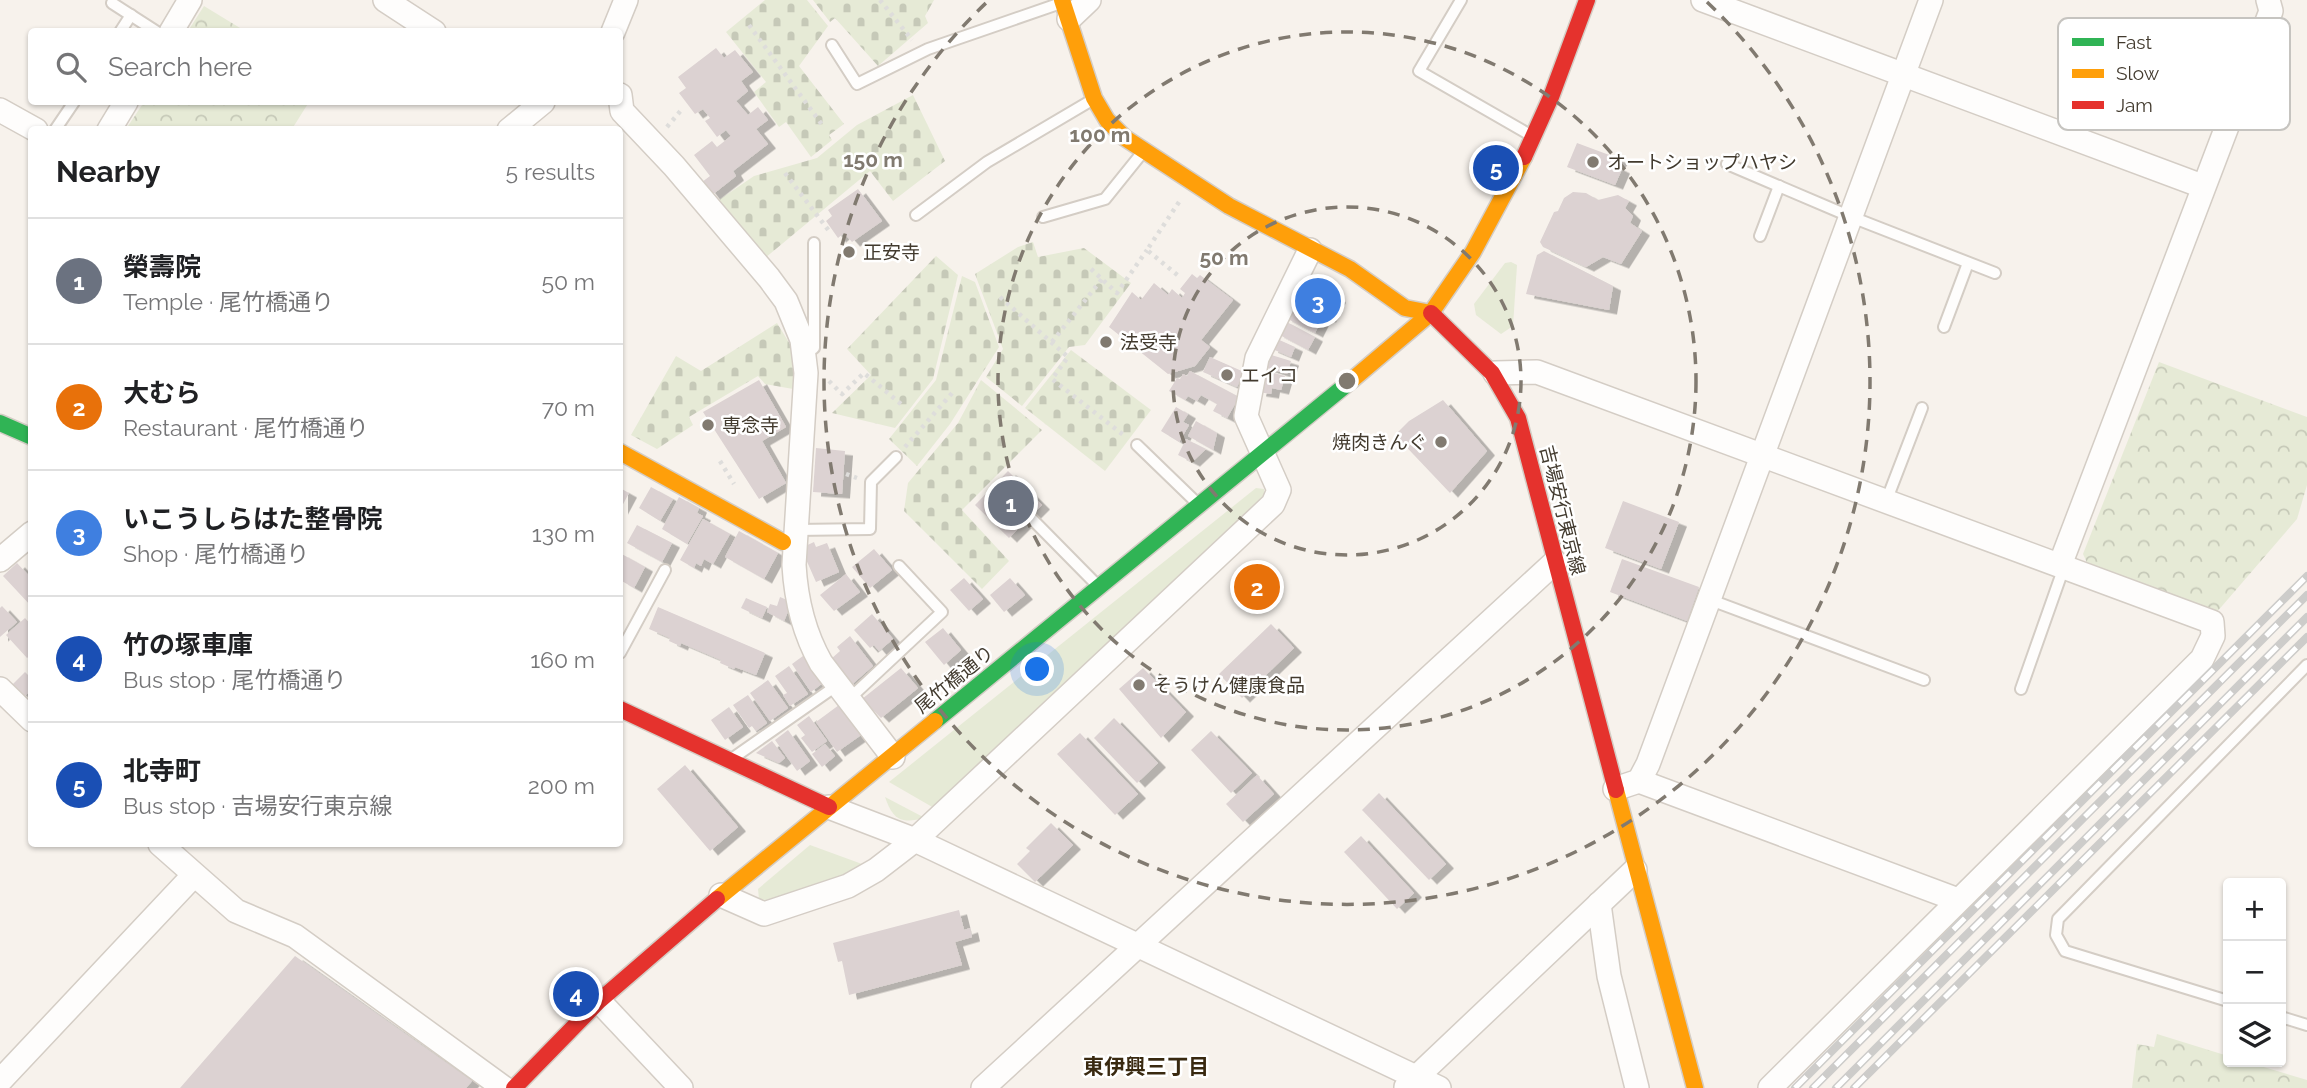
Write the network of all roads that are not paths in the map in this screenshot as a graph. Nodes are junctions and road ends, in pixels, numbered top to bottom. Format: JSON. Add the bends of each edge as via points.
{"nodes":[{"id":1,"x":190,"y":0,"type":"edge"},
{"id":2,"x":385,"y":0,"type":"edge"},
{"id":3,"x":626,"y":0,"type":"edge"},
{"id":4,"x":1089,"y":0,"type":"edge"},
{"id":5,"x":1461,"y":0,"type":"edge"},
{"id":6,"x":1587,"y":0,"type":"edge"},
{"id":7,"x":1703,"y":0,"type":"edge"},
{"id":8,"x":1931,"y":0,"type":"edge"},
{"id":9,"x":2268,"y":0,"type":"edge"},
{"id":10,"x":112,"y":3,"type":"dead end"},
{"id":11,"x":1064,"y":7,"type":"edge"},
{"id":12,"x":131,"y":15,"type":"junction"},
{"id":13,"x":2268,"y":18,"type":"edge"},
{"id":14,"x":123,"y":28,"type":"edge"},
{"id":15,"x":151,"y":28,"type":"edge"},
{"id":16,"x":172,"y":28,"type":"edge"},
{"id":17,"x":428,"y":28,"type":"edge"},
{"id":18,"x":614,"y":28,"type":"edge"},
{"id":19,"x":832,"y":45,"type":"dead end"},
{"id":20,"x":1903,"y":75,"type":"junction"},
{"id":21,"x":1094,"y":98,"type":"junction"},
{"id":22,"x":72,"y":105,"type":"edge"},
{"id":23,"x":124,"y":105,"type":"edge"},
{"id":24,"x":538,"y":105,"type":"edge"},
{"id":25,"x":621,"y":105,"type":"edge"},
{"id":26,"x":0,"y":110,"type":"edge"},
{"id":27,"x":29,"y":126,"type":"edge"},
{"id":28,"x":58,"y":126,"type":"edge"},
{"id":29,"x":111,"y":126,"type":"edge"},
{"id":30,"x":514,"y":126,"type":"edge"},
{"id":31,"x":2224,"y":130,"type":"edge"},
{"id":32,"x":1534,"y":137,"type":"junction"},
{"id":33,"x":1143,"y":150,"type":"junction"},
{"id":34,"x":1727,"y":164,"type":"dead end"},
{"id":35,"x":1779,"y":186,"type":"junction"},
{"id":36,"x":2202,"y":186,"type":"junction"},
{"id":37,"x":916,"y":215,"type":"dead end"},
{"id":38,"x":1849,"y":216,"type":"junction"},
{"id":39,"x":1043,"y":217,"type":"dead end"},
{"id":40,"x":1760,"y":236,"type":"dead end"},
{"id":41,"x":814,"y":243,"type":"dead end"},
{"id":42,"x":1310,"y":250,"type":"junction"},
{"id":43,"x":1968,"y":262,"type":"junction"},
{"id":44,"x":1995,"y":272,"type":"dead end"},
{"id":45,"x":1431,"y":313,"type":"junction"},
{"id":46,"x":1944,"y":327,"type":"dead end"},
{"id":47,"x":809,"y":351,"type":"junction"},
{"id":48,"x":1495,"y":373,"type":"junction"},
{"id":49,"x":1922,"y":408,"type":"dead end"},
{"id":50,"x":0,"y":422,"type":"edge"},
{"id":51,"x":28,"y":435,"type":"edge"},
{"id":52,"x":1137,"y":445,"type":"road end"},
{"id":53,"x":1763,"y":453,"type":"junction"},
{"id":54,"x":623,"y":454,"type":"edge"},
{"id":55,"x":1262,"y":456,"type":"junction"},
{"id":56,"x":897,"y":457,"type":"road end"},
{"id":57,"x":1887,"y":499,"type":"junction"},
{"id":58,"x":1200,"y":506,"type":"junction"},
{"id":59,"x":1030,"y":517,"type":"dead end"},
{"id":60,"x":28,"y":537,"type":"edge"},
{"id":61,"x":791,"y":539,"type":"junction"},
{"id":62,"x":0,"y":560,"type":"edge"},
{"id":63,"x":1555,"y":562,"type":"junction"},
{"id":64,"x":899,"y":566,"type":"dead end"},
{"id":65,"x":2062,"y":566,"type":"junction"},
{"id":66,"x":666,"y":570,"type":"dead end"},
{"id":67,"x":1100,"y":588,"type":"junction"},
{"id":68,"x":1708,"y":599,"type":"junction"},
{"id":69,"x":623,"y":648,"type":"edge"},
{"id":70,"x":2307,"y":665,"type":"edge"},
{"id":71,"x":1924,"y":680,"type":"dead end"},
{"id":72,"x":0,"y":689,"type":"edge"},
{"id":73,"x":2021,"y":689,"type":"dead end"},
{"id":74,"x":842,"y":693,"type":"junction"},
{"id":75,"x":623,"y":710,"type":"edge"},
{"id":76,"x":28,"y":716,"type":"edge"},
{"id":77,"x":893,"y":757,"type":"junction"},
{"id":78,"x":731,"y":759,"type":"junction"},
{"id":79,"x":1639,"y":781,"type":"junction"},
{"id":80,"x":1615,"y":789,"type":"junction"},
{"id":81,"x":829,"y":807,"type":"junction"},
{"id":82,"x":915,"y":840,"type":"junction"},
{"id":83,"x":163,"y":847,"type":"edge"},
{"id":84,"x":1635,"y":870,"type":"junction"},
{"id":85,"x":193,"y":876,"type":"junction"},
{"id":86,"x":721,"y":895,"type":"junction"},
{"id":87,"x":1958,"y":900,"type":"junction"},
{"id":88,"x":1599,"y":904,"type":"junction"},
{"id":89,"x":1135,"y":946,"type":"junction"},
{"id":90,"x":2223,"y":999,"type":"edge"},
{"id":91,"x":599,"y":1001,"type":"junction"},
{"id":92,"x":2286,"y":1019,"type":"edge"},
{"id":93,"x":2307,"y":1026,"type":"edge"},
{"id":94,"x":0,"y":1081,"type":"edge"},
{"id":95,"x":1410,"y":1083,"type":"edge"},
{"id":96,"x":504,"y":1088,"type":"edge"},
{"id":97,"x":514,"y":1088,"type":"edge"},
{"id":98,"x":681,"y":1088,"type":"edge"},
{"id":99,"x":983,"y":1088,"type":"edge"},
{"id":100,"x":1439,"y":1088,"type":"edge"},
{"id":101,"x":1637,"y":1088,"type":"edge"},
{"id":102,"x":1695,"y":1088,"type":"edge"},
{"id":103,"x":1770,"y":1088,"type":"edge"}],
"edges":[{"from":1,"to":16,"type":"street"},
{"from":2,"to":17,"type":"street"},
{"from":3,"to":18,"type":"street"},
{"from":4,"to":11,"type":"street"},
{"from":5,"to":32,"type":"lane","via":[[1419,71]]},
{"from":6,"to":32,"type":"main road"},
{"from":7,"to":20,"type":"street"},
{"from":8,"to":20,"type":"street"},
{"from":9,"to":13,"type":"street"},
{"from":10,"to":12,"type":"lane"},
{"from":11,"to":19,"type":"lane","via":[[920,53],[858,84]]},
{"from":11,"to":21,"type":"main road"},
{"from":12,"to":14,"type":"lane"},
{"from":12,"to":15,"type":"lane"},
{"from":20,"to":36,"type":"street"},
{"from":20,"to":38,"type":"street"},
{"from":21,"to":33,"type":"main road","via":[[1107,120]]},
{"from":21,"to":37,"type":"lane","via":[[987,162]]},
{"from":22,"to":28,"type":"lane"},
{"from":23,"to":29,"type":"street"},
{"from":24,"to":30,"type":"street"},
{"from":25,"to":47,"type":"street","via":[[786,301]]},
{"from":26,"to":27,"type":"street"},
{"from":31,"to":36,"type":"street"},
{"from":32,"to":45,"type":"main road","via":[[1495,215]]},
{"from":33,"to":39,"type":"lane","via":[[1105,199]]},
{"from":33,"to":42,"type":"main road","via":[[1229,206]]},
{"from":34,"to":35,"type":"lane"},
{"from":35,"to":38,"type":"lane"},
{"from":35,"to":40,"type":"lane"},
{"from":36,"to":65,"type":"street"},
{"from":38,"to":43,"type":"lane"},
{"from":38,"to":53,"type":"street"},
{"from":41,"to":47,"type":"lane"},
{"from":42,"to":45,"type":"main road","via":[[1350,269],[1405,308]]},
{"from":42,"to":55,"type":"street","via":[[1257,358],[1246,416]]},
{"from":43,"to":44,"type":"lane"},
{"from":43,"to":46,"type":"lane"},
{"from":45,"to":48,"type":"main road","name":"吉場安行東京線"},
{"from":45,"to":55,"type":"main road","name":"尾竹橋通り"},
{"from":47,"to":61,"type":"street"},
{"from":48,"to":53,"type":"street","via":[[1537,372]]},
{"from":48,"to":63,"type":"main road","name":"吉場安行東京線","via":[[1518,418]]},
{"from":49,"to":57,"type":"lane"},
{"from":50,"to":51,"type":"main road"},
{"from":52,"to":58,"type":"lane"},
{"from":53,"to":57,"type":"street"},
{"from":53,"to":68,"type":"street"},
{"from":54,"to":61,"type":"main road"},
{"from":55,"to":58,"type":"main road","name":"尾竹橋通り"},
{"from":55,"to":82,"type":"street","via":[[1279,490],[1273,504]]},
{"from":56,"to":61,"type":"lane","via":[[871,482],[870,529]]},
{"from":57,"to":65,"type":"street"},
{"from":58,"to":67,"type":"main road","name":"尾竹橋通り"},
{"from":59,"to":67,"type":"lane"},
{"from":60,"to":62,"type":"street"},
{"from":61,"to":74,"type":"street","via":[[796,594],[811,645]]},
{"from":63,"to":80,"type":"main road","name":"吉場安行東京線"},
{"from":63,"to":89,"type":"street"},
{"from":64,"to":74,"type":"lane","via":[[942,612]]},
{"from":65,"to":73,"type":"lane"},
{"from":65,"to":87,"type":"street","via":[[2213,622],[2213,636],[2202,659]]},
{"from":66,"to":69,"type":"lane"},
{"from":67,"to":77,"type":"main road","name":"尾竹橋通り"},
{"from":68,"to":71,"type":"lane"},
{"from":68,"to":79,"type":"street"},
{"from":70,"to":90,"type":"lane","via":[[2058,919],[2056,935],[2065,951]]},
{"from":72,"to":76,"type":"street"},
{"from":74,"to":77,"type":"street"},
{"from":74,"to":78,"type":"lane"},
{"from":75,"to":78,"type":"main road"},
{"from":77,"to":81,"type":"main road","name":"尾竹橋通り"},
{"from":78,"to":81,"type":"main road"},
{"from":79,"to":80,"type":"street"},
{"from":79,"to":87,"type":"street"},
{"from":80,"to":84,"type":"main road","name":"吉場安行東京線"},
{"from":81,"to":82,"type":"street"},
{"from":81,"to":86,"type":"main road","name":"尾竹橋通り"},
{"from":82,"to":86,"type":"street","via":[[848,886],[764,914]]},
{"from":82,"to":89,"type":"street"},
{"from":83,"to":85,"type":"street"},
{"from":84,"to":88,"type":"street"},
{"from":84,"to":102,"type":"main road","name":"吉場安行東京線"},
{"from":85,"to":94,"type":"street"},
{"from":85,"to":96,"type":"street","via":[[236,911],[295,936]]},
{"from":86,"to":91,"type":"main road","name":"尾竹橋通り"},
{"from":87,"to":103,"type":"street"},
{"from":88,"to":95,"type":"street"},
{"from":88,"to":101,"type":"street","via":[[1612,989]]},
{"from":89,"to":95,"type":"street"},
{"from":89,"to":99,"type":"street"},
{"from":91,"to":97,"type":"main road","name":"尾竹橋通り"},
{"from":91,"to":98,"type":"street"},
{"from":92,"to":93,"type":"lane"},
{"from":95,"to":100,"type":"street"}]}
